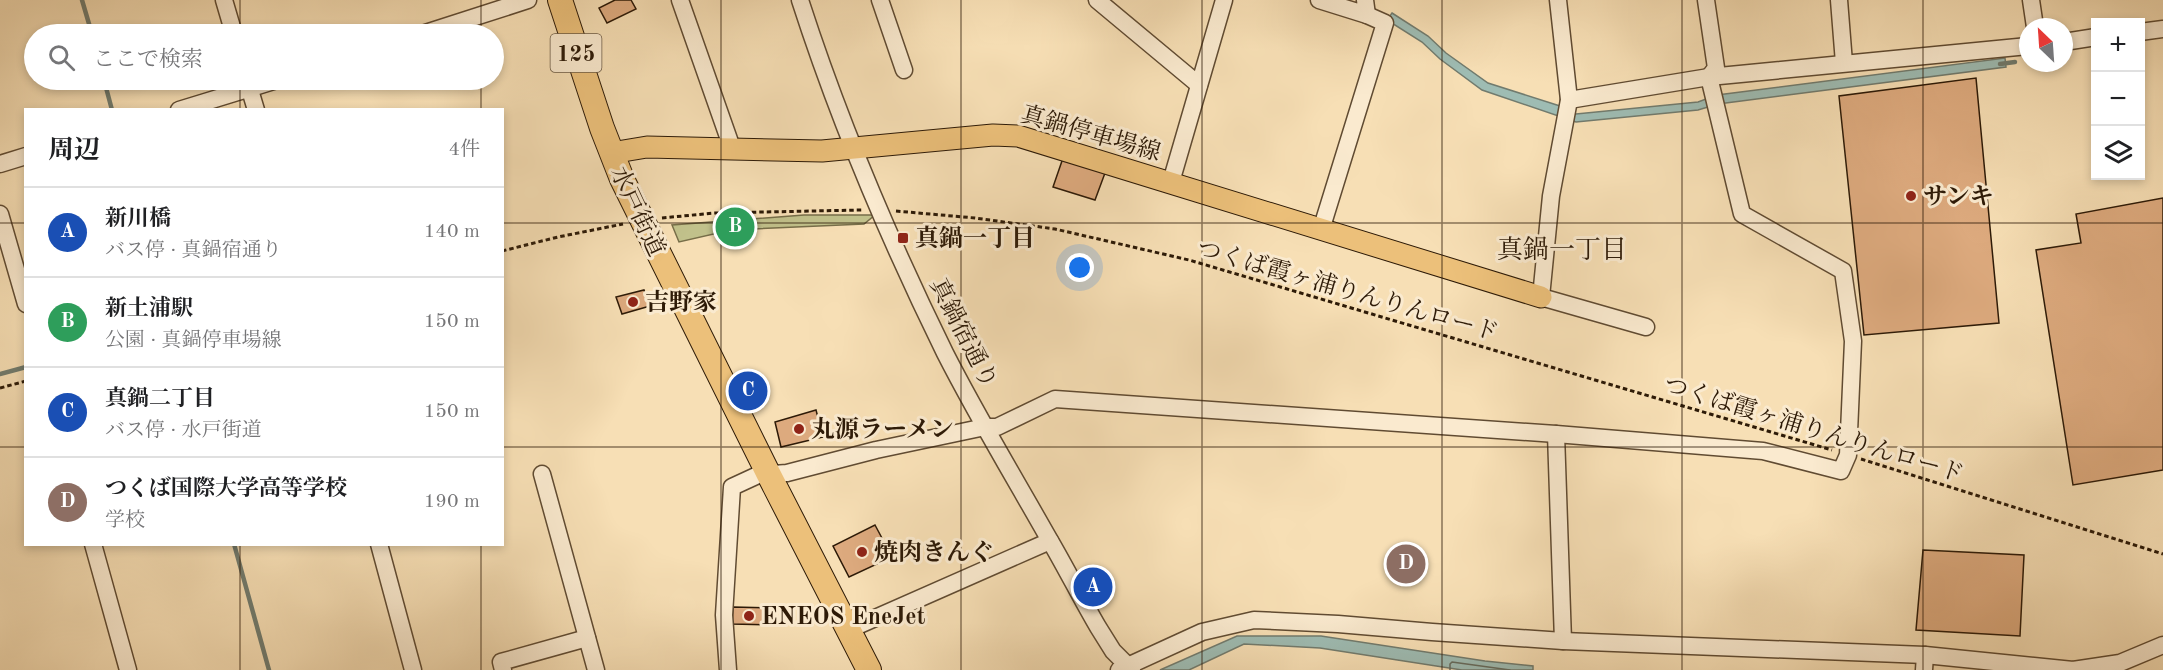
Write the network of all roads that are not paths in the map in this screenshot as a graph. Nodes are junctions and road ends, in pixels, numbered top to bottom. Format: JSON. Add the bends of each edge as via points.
{"nodes":[{"id":1,"x":224,"y":0,"type":"edge"},
{"id":2,"x":528,"y":0,"type":"edge"},
{"id":3,"x":560,"y":0,"type":"edge"},
{"id":4,"x":680,"y":0,"type":"edge"},
{"id":5,"x":800,"y":0,"type":"edge"},
{"id":6,"x":880,"y":0,"type":"edge"},
{"id":7,"x":1097,"y":0,"type":"edge"},
{"id":8,"x":1224,"y":0,"type":"edge"},
{"id":9,"x":1319,"y":0,"type":"edge"},
{"id":10,"x":1558,"y":0,"type":"edge"},
{"id":11,"x":1706,"y":0,"type":"edge"},
{"id":12,"x":1839,"y":0,"type":"edge"},
{"id":13,"x":2031,"y":0,"type":"edge"},
{"id":14,"x":1366,"y":7,"type":"edge"},
{"id":15,"x":2034,"y":18,"type":"edge"},
{"id":16,"x":231,"y":24,"type":"edge"},
{"id":17,"x":453,"y":24,"type":"edge"},
{"id":18,"x":2163,"y":29,"type":"edge"},
{"id":19,"x":2145,"y":31,"type":"edge"},
{"id":20,"x":2091,"y":39,"type":"edge"},
{"id":21,"x":2073,"y":41,"type":"edge"},
{"id":22,"x":2019,"y":47,"type":"edge"},
{"id":23,"x":1844,"y":63,"type":"junction"},
{"id":24,"x":904,"y":70,"type":"dead end"},
{"id":25,"x":1709,"y":77,"type":"junction"},
{"id":26,"x":1199,"y":85,"type":"junction"},
{"id":27,"x":232,"y":90,"type":"edge"},
{"id":28,"x":250,"y":90,"type":"edge"},
{"id":29,"x":1569,"y":100,"type":"junction"},
{"id":30,"x":184,"y":108,"type":"edge"},
{"id":31,"x":255,"y":108,"type":"edge"},
{"id":32,"x":732,"y":148,"type":"junction"},
{"id":33,"x":854,"y":148,"type":"junction"},
{"id":34,"x":611,"y":153,"type":"junction"},
{"id":35,"x":24,"y":157,"type":"edge"},
{"id":36,"x":0,"y":164,"type":"edge"},
{"id":37,"x":1171,"y":182,"type":"junction"},
{"id":38,"x":0,"y":214,"type":"edge"},
{"id":39,"x":1321,"y":230,"type":"junction"},
{"id":40,"x":24,"y":297,"type":"edge"},
{"id":41,"x":1541,"y":297,"type":"junction"},
{"id":42,"x":1646,"y":327,"type":"dead end"},
{"id":43,"x":984,"y":427,"type":"junction"},
{"id":44,"x":1556,"y":434,"type":"junction"},
{"id":45,"x":542,"y":474,"type":"dead end"},
{"id":46,"x":769,"y":475,"type":"junction"},
{"id":47,"x":1050,"y":541,"type":"junction"},
{"id":48,"x":94,"y":546,"type":"edge"},
{"id":49,"x":380,"y":546,"type":"edge"},
{"id":50,"x":848,"y":630,"type":"junction"},
{"id":51,"x":587,"y":638,"type":"junction"},
{"id":52,"x":1563,"y":641,"type":"junction"},
{"id":53,"x":2163,"y":645,"type":"edge"},
{"id":54,"x":1925,"y":662,"type":"edge"},
{"id":55,"x":1126,"y":669,"type":"edge"},
{"id":56,"x":128,"y":670,"type":"edge"},
{"id":57,"x":413,"y":670,"type":"edge"},
{"id":58,"x":503,"y":670,"type":"edge"},
{"id":59,"x":596,"y":670,"type":"edge"},
{"id":60,"x":728,"y":670,"type":"edge"},
{"id":61,"x":868,"y":670,"type":"edge"}],
"edges":[{"from":1,"to":16,"type":"street"},
{"from":2,"to":17,"type":"street"},
{"from":3,"to":34,"type":"highway","name":"水戸街道","number":"125"},
{"from":4,"to":32,"type":"street"},
{"from":5,"to":33,"type":"street","name":"真鍋宿通り"},
{"from":6,"to":24,"type":"street"},
{"from":7,"to":26,"type":"street"},
{"from":8,"to":26,"type":"street"},
{"from":9,"to":14,"type":"street"},
{"from":10,"to":29,"type":"street"},
{"from":11,"to":25,"type":"street","via":[[1716,68]]},
{"from":12,"to":23,"type":"street"},
{"from":13,"to":15,"type":"street"},
{"from":14,"to":39,"type":"street","via":[[1385,24]]},
{"from":18,"to":19,"type":"street"},
{"from":20,"to":21,"type":"street"},
{"from":22,"to":23,"type":"street"},
{"from":23,"to":25,"type":"street"},
{"from":25,"to":29,"type":"street"},
{"from":25,"to":44,"type":"street","via":[[1742,214],[1843,271],[1853,341],[1848,455],[1841,471],[1763,451]]},
{"from":26,"to":37,"type":"street"},
{"from":27,"to":30,"type":"street"},
{"from":28,"to":31,"type":"street"},
{"from":29,"to":41,"type":"street","via":[[1551,196]]},
{"from":32,"to":33,"type":"main road","name":"真鍋停車場線"},
{"from":32,"to":34,"type":"main road","name":"真鍋停車場線","via":[[647,147]]},
{"from":33,"to":37,"type":"main road","name":"真鍋停車場線","via":[[894,142],[1018,136]]},
{"from":33,"to":43,"type":"street","name":"真鍋宿通り","via":[[879,211]]},
{"from":34,"to":46,"type":"highway","name":"水戸街道","number":"125","via":[[641,221]]},
{"from":35,"to":36,"type":"street"},
{"from":37,"to":39,"type":"main road","name":"真鍋停車場線"},
{"from":38,"to":40,"type":"street"},
{"from":39,"to":41,"type":"main road","name":"真鍋停車場線"},
{"from":41,"to":42,"type":"street"},
{"from":43,"to":44,"type":"street","via":[[998,427],[1055,399]]},
{"from":43,"to":46,"type":"street"},
{"from":43,"to":47,"type":"street","name":"真鍋宿通り"},
{"from":44,"to":52,"type":"street"},
{"from":45,"to":51,"type":"street"},
{"from":46,"to":50,"type":"highway","name":"水戸街道","number":"125"},
{"from":46,"to":60,"type":"street","via":[[758,475],[732,487],[724,615]]},
{"from":47,"to":50,"type":"street"},
{"from":47,"to":55,"type":"street","name":"真鍋宿通り"},
{"from":48,"to":56,"type":"street"},
{"from":49,"to":57,"type":"street"},
{"from":50,"to":61,"type":"highway","name":"水戸街道","number":"125"},
{"from":51,"to":58,"type":"street","via":[[501,662]]},
{"from":51,"to":59,"type":"street"},
{"from":52,"to":54,"type":"street"},
{"from":52,"to":55,"type":"street","via":[[1254,620],[1202,632]]},
{"from":53,"to":54,"type":"street","via":[[2120,663],[2073,670]]}]}
